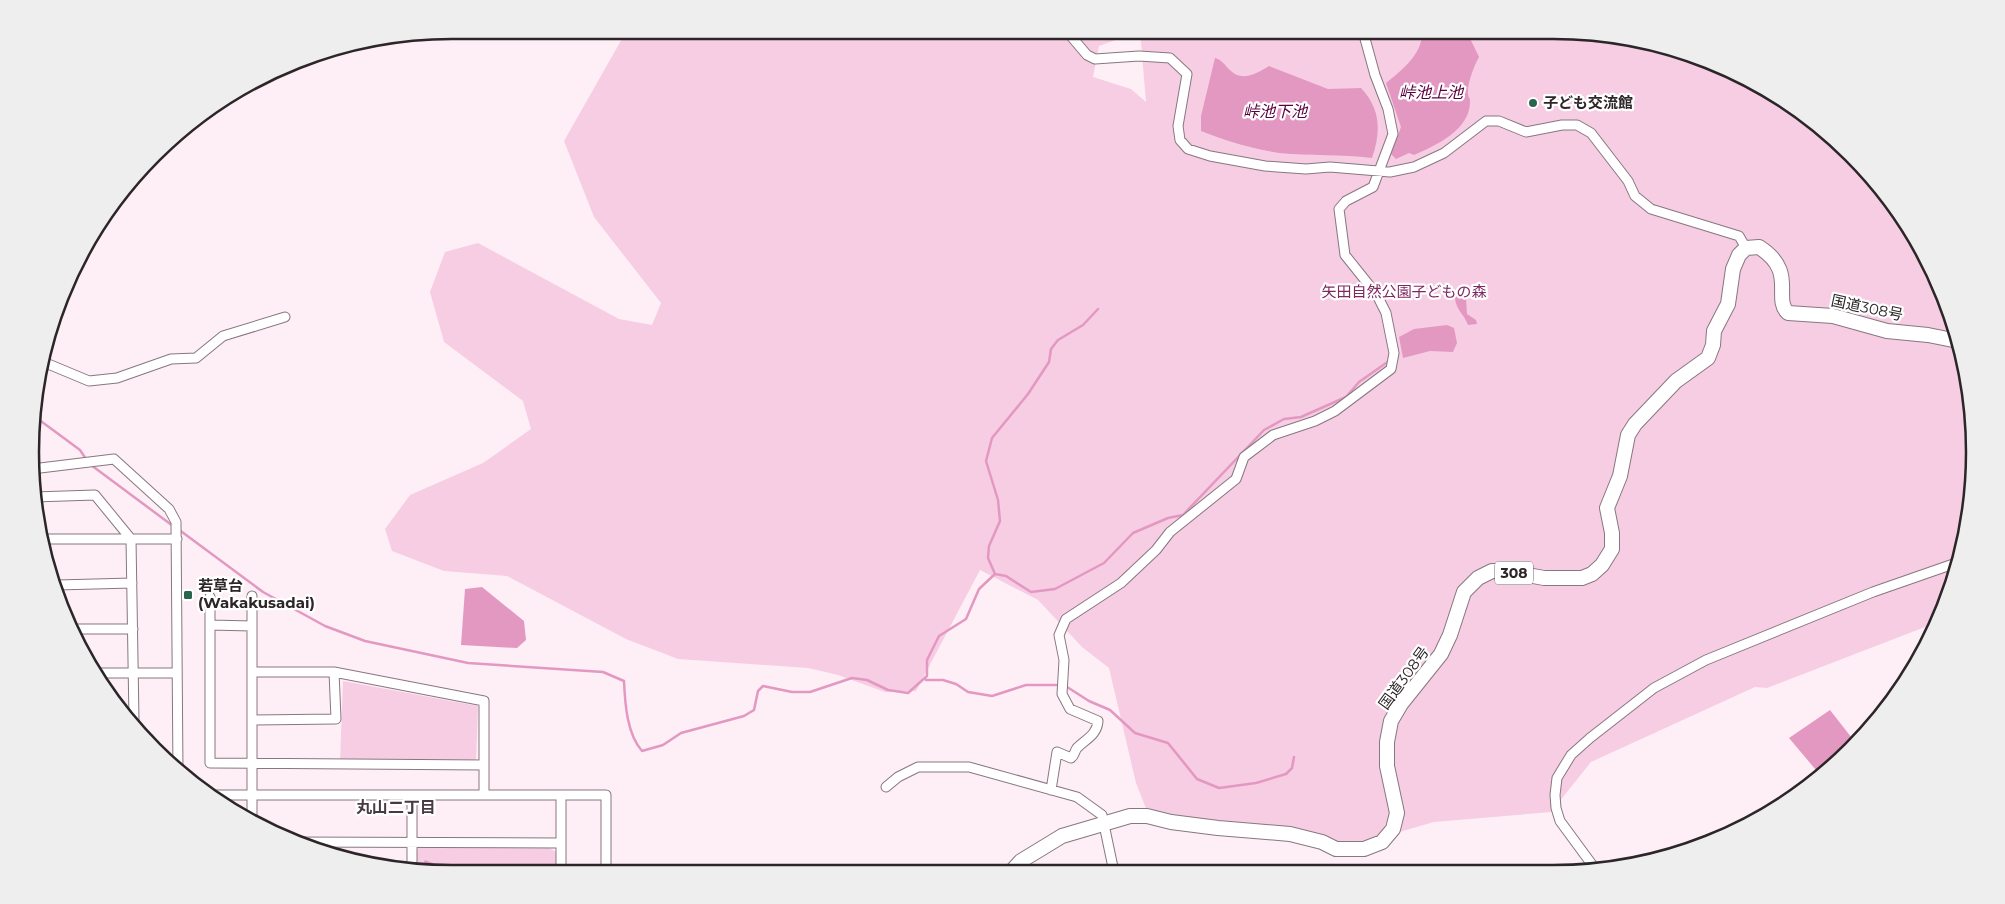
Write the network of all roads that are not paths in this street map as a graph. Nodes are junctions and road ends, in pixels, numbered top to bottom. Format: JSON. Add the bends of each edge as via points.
{"nodes":[{"id":1,"x":1073,"y":39,"type":"edge"},
{"id":2,"x":1365,"y":39,"type":"edge"},
{"id":3,"x":1379,"y":170,"type":"junction"},
{"id":4,"x":1746,"y":248,"type":"junction"},
{"id":5,"x":285,"y":317,"type":"dead end"},
{"id":6,"x":1951,"y":340,"type":"edge"},
{"id":7,"x":49,"y":364,"type":"edge"},
{"id":8,"x":40,"y":468,"type":"edge"},
{"id":9,"x":41,"y":496,"type":"edge"},
{"id":10,"x":48,"y":539,"type":"edge"},
{"id":11,"x":132,"y":539,"type":"junction"},
{"id":12,"x":177,"y":539,"type":"junction"},
{"id":13,"x":1950,"y":565,"type":"edge"},
{"id":14,"x":132,"y":583,"type":"junction"},
{"id":15,"x":61,"y":585,"type":"edge"},
{"id":16,"x":252,"y":596,"type":"dead end"},
{"id":17,"x":210,"y":597,"type":"dead end"},
{"id":18,"x":210,"y":625,"type":"junction"},
{"id":19,"x":252,"y":626,"type":"junction"},
{"id":20,"x":78,"y":629,"type":"edge"},
{"id":21,"x":133,"y":629,"type":"junction"},
{"id":22,"x":252,"y":672,"type":"junction"},
{"id":23,"x":334,"y":672,"type":"junction"},
{"id":24,"x":103,"y":673,"type":"edge"},
{"id":25,"x":133,"y":673,"type":"junction"},
{"id":26,"x":178,"y":673,"type":"junction"},
{"id":27,"x":133,"y":715,"type":"edge"},
{"id":28,"x":252,"y":720,"type":"junction"},
{"id":29,"x":178,"y":761,"type":"edge"},
{"id":30,"x":252,"y":763,"type":"junction"},
{"id":31,"x":484,"y":765,"type":"junction"},
{"id":32,"x":886,"y":787,"type":"dead end"},
{"id":33,"x":1051,"y":790,"type":"junction"},
{"id":34,"x":221,"y":795,"type":"edge"},
{"id":35,"x":252,"y":795,"type":"junction"},
{"id":36,"x":412,"y":795,"type":"junction"},
{"id":37,"x":484,"y":795,"type":"junction"},
{"id":38,"x":561,"y":796,"type":"junction"},
{"id":39,"x":252,"y":814,"type":"edge"},
{"id":40,"x":1104,"y":823,"type":"junction"},
{"id":41,"x":316,"y":842,"type":"edge"},
{"id":42,"x":412,"y":842,"type":"junction"},
{"id":43,"x":561,"y":843,"type":"junction"},
{"id":44,"x":411,"y":863,"type":"edge"},
{"id":45,"x":1591,"y":863,"type":"edge"},
{"id":46,"x":561,"y":865,"type":"edge"},
{"id":47,"x":606,"y":865,"type":"edge"},
{"id":48,"x":1017,"y":865,"type":"edge"},
{"id":49,"x":1113,"y":865,"type":"edge"}],
"edges":[{"from":1,"to":3,"type":"street","via":[[1087,55],[1095,59],[1170,58],[1187,74],[1178,126],[1180,140],[1188,149],[1265,166]]},
{"from":2,"to":3,"type":"street","via":[[1393,134]]},
{"from":3,"to":4,"type":"street","via":[[1390,172],[1414,167],[1436,156],[1486,121],[1499,121],[1526,132],[1577,124],[1591,133],[1628,180],[1635,196],[1651,208],[1739,236]]},
{"from":3,"to":33,"type":"street","via":[[1373,187],[1346,201],[1338,209],[1345,255],[1377,295],[1386,313],[1394,353],[1391,369],[1335,411],[1273,435],[1244,457],[1236,479],[1170,532],[1121,583],[1066,619],[1059,635],[1064,660],[1062,694],[1070,709],[1098,721],[1097,729],[1071,758],[1057,752]]},
{"from":4,"to":6,"type":"highway","name":"国道308号","via":[[1759,247],[1778,267],[1783,276],[1781,302],[1788,313],[1833,316],[1886,331]]},
{"from":4,"to":40,"type":"highway","name":"国道308号","number":"308","via":[[1733,269],[1728,304],[1714,331],[1708,358],[1676,381],[1628,435],[1620,476],[1607,508],[1612,549],[1602,564],[1582,578],[1544,578],[1492,571],[1478,578],[1464,592],[1447,645],[1401,704],[1392,721],[1387,742],[1387,766],[1397,813],[1393,829],[1386,838],[1364,849],[1336,849],[1290,834],[1184,824],[1146,816],[1130,816]]},
{"from":5,"to":7,"type":"street","via":[[223,336],[196,358],[171,358],[117,378],[89,381]]},
{"from":8,"to":12,"type":"street","via":[[114,460],[169,509],[176,522]]},
{"from":9,"to":11,"type":"street","via":[[94,495]]},
{"from":10,"to":11,"type":"street"},
{"from":11,"to":12,"type":"street"},
{"from":11,"to":14,"type":"street"},
{"from":12,"to":26,"type":"street"},
{"from":13,"to":45,"type":"street","via":[[1840,605],[1682,671],[1654,688],[1590,738],[1571,755],[1557,778],[1555,795],[1560,821]]},
{"from":14,"to":15,"type":"street"},
{"from":14,"to":21,"type":"street"},
{"from":16,"to":19,"type":"street"},
{"from":17,"to":18,"type":"street"},
{"from":18,"to":19,"type":"street"},
{"from":18,"to":30,"type":"street","via":[[210,763]]},
{"from":19,"to":22,"type":"street"},
{"from":20,"to":21,"type":"street"},
{"from":21,"to":25,"type":"street"},
{"from":22,"to":23,"type":"street"},
{"from":22,"to":28,"type":"street"},
{"from":23,"to":28,"type":"street","via":[[336,718]]},
{"from":23,"to":31,"type":"street","via":[[484,701]]},
{"from":24,"to":25,"type":"street"},
{"from":25,"to":26,"type":"street"},
{"from":25,"to":27,"type":"street"},
{"from":26,"to":29,"type":"street"},
{"from":28,"to":30,"type":"street"},
{"from":30,"to":31,"type":"street"},
{"from":30,"to":35,"type":"street"},
{"from":31,"to":37,"type":"street"},
{"from":32,"to":33,"type":"street","via":[[918,767],[969,767]]},
{"from":33,"to":40,"type":"street","via":[[1077,797],[1102,814]]},
{"from":34,"to":35,"type":"street"},
{"from":35,"to":36,"type":"street"},
{"from":35,"to":39,"type":"street"},
{"from":36,"to":37,"type":"street"},
{"from":36,"to":42,"type":"street"},
{"from":37,"to":38,"type":"street"},
{"from":38,"to":43,"type":"street"},
{"from":38,"to":47,"type":"street","via":[[606,796]]},
{"from":40,"to":48,"type":"highway","name":"国道308号","number":"308","via":[[1062,836]]},
{"from":40,"to":49,"type":"street"},
{"from":41,"to":42,"type":"street"},
{"from":42,"to":43,"type":"street"},
{"from":42,"to":44,"type":"street"},
{"from":43,"to":46,"type":"street"}]}
